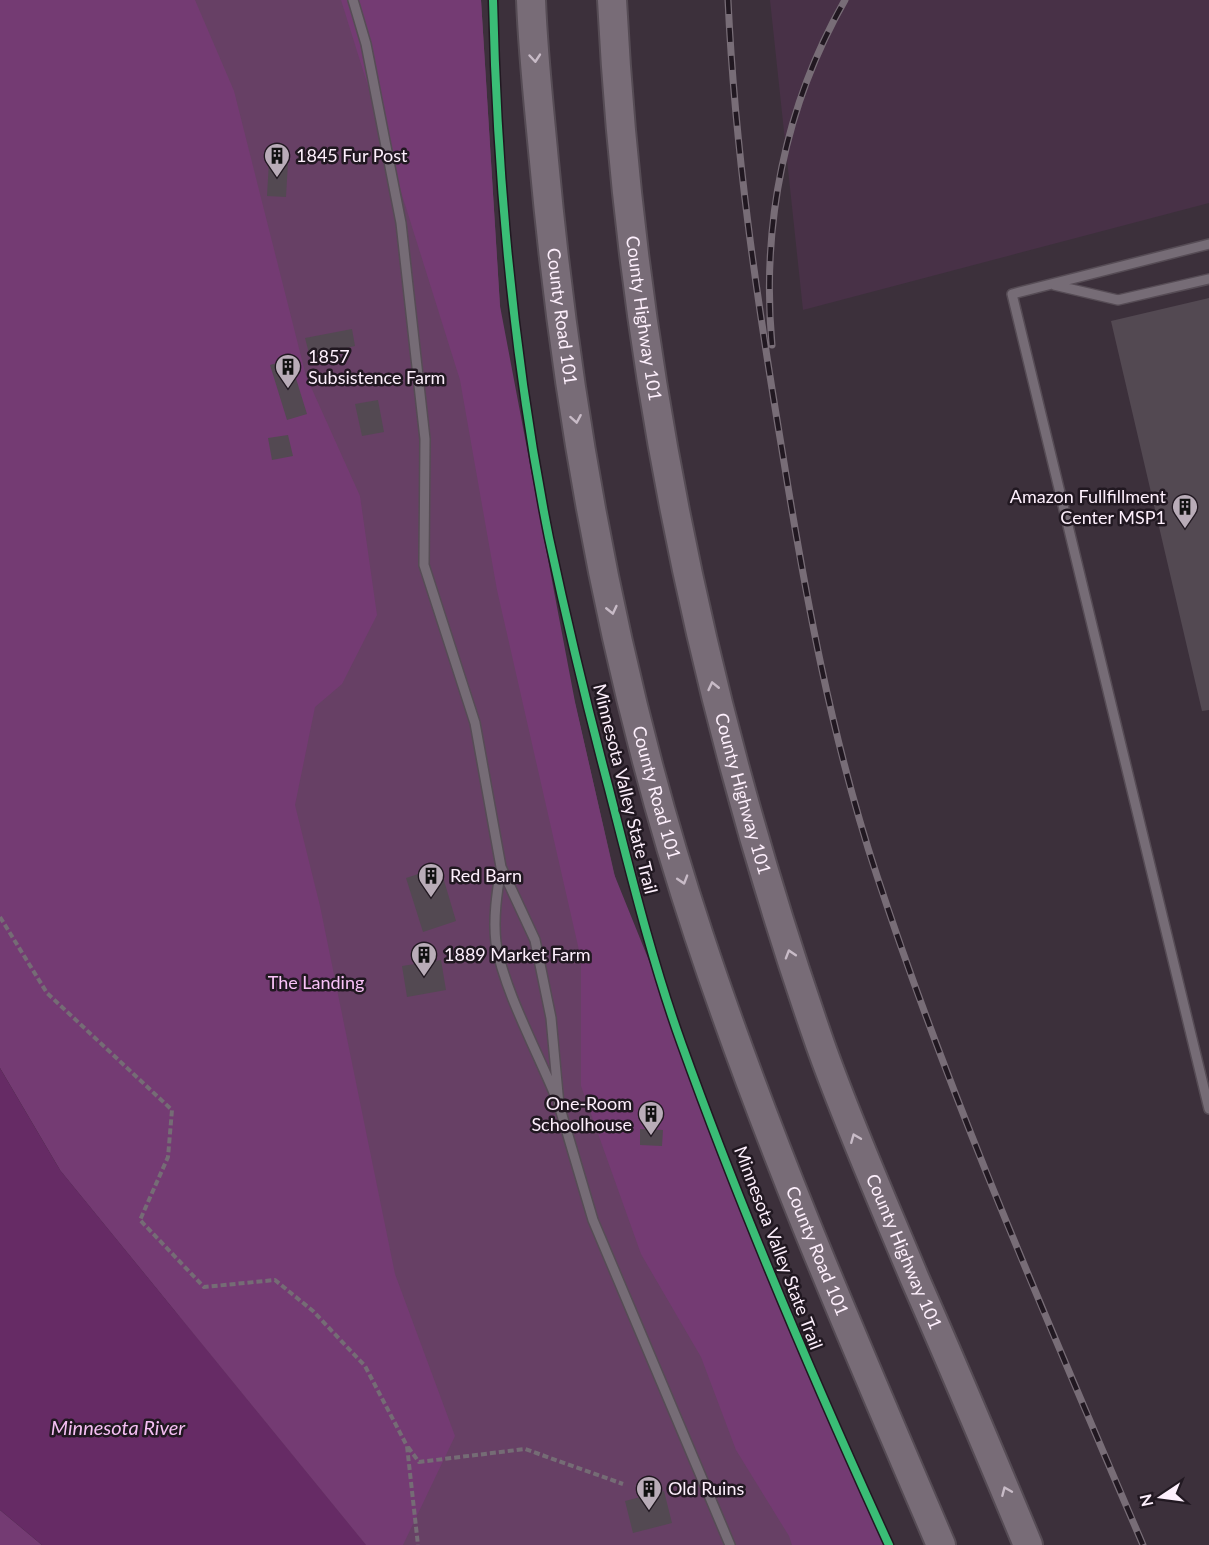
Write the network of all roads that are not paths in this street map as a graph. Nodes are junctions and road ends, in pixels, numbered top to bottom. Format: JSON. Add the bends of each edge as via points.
{"nodes":[{"id":1,"x":353,"y":0,"type":"edge"},
{"id":2,"x":531,"y":0,"type":"edge"},
{"id":3,"x":612,"y":0,"type":"edge"},
{"id":4,"x":1209,"y":244,"type":"edge"},
{"id":5,"x":1209,"y":279,"type":"edge"},
{"id":6,"x":1051,"y":284,"type":"junction"},
{"id":7,"x":501,"y":867,"type":"junction"},
{"id":8,"x":559,"y":1105,"type":"junction"},
{"id":9,"x":1209,"y":1108,"type":"edge"},
{"id":10,"x":730,"y":1545,"type":"edge"},
{"id":11,"x":941,"y":1545,"type":"edge"},
{"id":12,"x":1029,"y":1545,"type":"edge"}],
"edges":[{"from":1,"to":7,"type":"lane","via":[[366,44],[401,223],[424,439],[424,565],[475,723]]},
{"from":2,"to":11,"type":"main road","name":"County Road 101","one_way":true,"via":[[554,270],[571,392],[610,603],[635,710],[698,933],[771,1140]]},
{"from":12,"to":3,"type":"main road","name":"County Highway 101","one_way":true,"via":[[859,1147],[825,1058],[767,882],[722,726],[697,618],[651,375],[624,158]]},
{"from":4,"to":6,"type":"lane"},
{"from":5,"to":6,"type":"lane","via":[[1118,300]]},
{"from":6,"to":9,"type":"lane","via":[[1012,294]]},
{"from":7,"to":8,"type":"lane","via":[[535,939],[551,1018]]},
{"from":7,"to":8,"type":"lane","via":[[496,940],[501,965]]},
{"from":8,"to":10,"type":"lane","via":[[593,1220]]}]}
